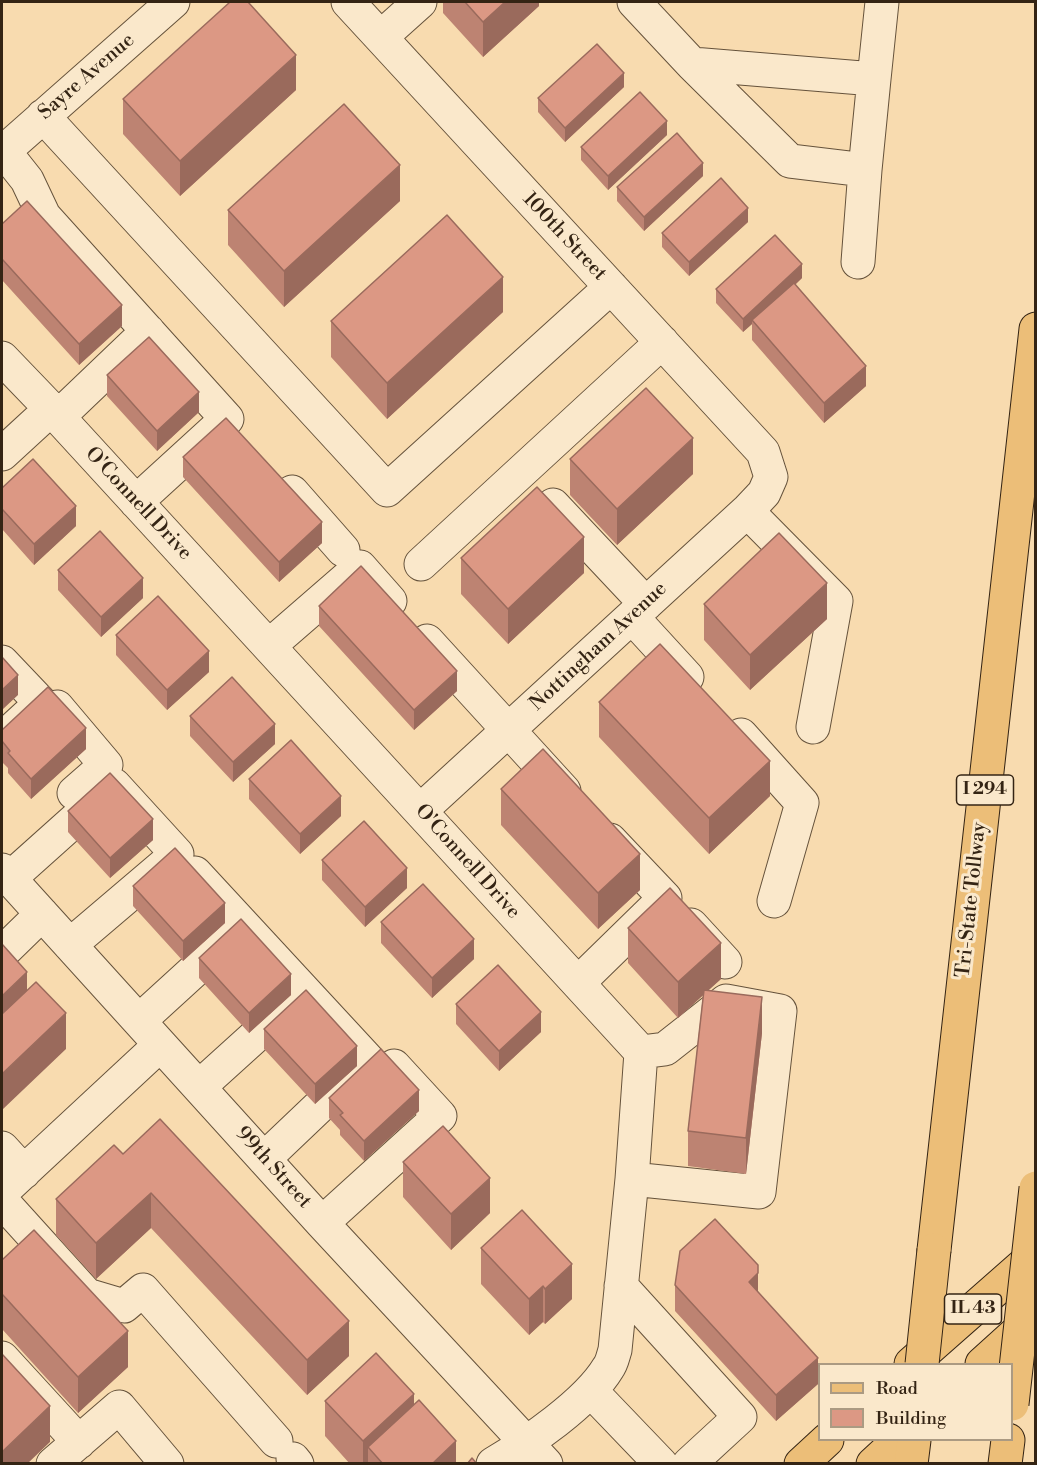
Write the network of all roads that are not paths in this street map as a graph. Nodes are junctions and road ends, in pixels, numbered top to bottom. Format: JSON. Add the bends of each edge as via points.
{"nodes":[{"id":1,"x":173,"y":2,"type":"edge"},
{"id":2,"x":348,"y":2,"type":"edge"},
{"id":3,"x":420,"y":2,"type":"edge"},
{"id":4,"x":634,"y":2,"type":"edge"},
{"id":5,"x":882,"y":2,"type":"edge"},
{"id":6,"x":381,"y":37,"type":"junction"},
{"id":7,"x":692,"y":64,"type":"junction"},
{"id":8,"x":874,"y":79,"type":"junction"},
{"id":9,"x":43,"y":116,"type":"junction"},
{"id":10,"x":3,"y":152,"type":"edge"},
{"id":11,"x":865,"y":170,"type":"junction"},
{"id":12,"x":858,"y":262,"type":"dead end"},
{"id":13,"x":611,"y":287,"type":"junction"},
{"id":14,"x":1035,"y":329,"type":"edge"},
{"id":15,"x":148,"y":332,"type":"junction"},
{"id":16,"x":662,"y":342,"type":"junction"},
{"id":17,"x":2,"y":358,"type":"edge"},
{"id":18,"x":54,"y":413,"type":"junction"},
{"id":19,"x":227,"y":419,"type":"junction"},
{"id":20,"x":250,"y":445,"type":"edge"},
{"id":21,"x":2,"y":454,"type":"edge"},
{"id":22,"x":273,"y":471,"type":"edge"},
{"id":23,"x":521,"y":471,"type":"junction"},
{"id":24,"x":771,"y":477,"type":"joint"},
{"id":25,"x":136,"y":502,"type":"junction"},
{"id":26,"x":747,"y":511,"type":"junction"},
{"id":27,"x":344,"y":550,"type":"dead end"},
{"id":28,"x":421,"y":564,"type":"dead end"},
{"id":29,"x":639,"y":610,"type":"junction"},
{"id":30,"x":269,"y":646,"type":"junction"},
{"id":31,"x":2,"y":662,"type":"edge"},
{"id":32,"x":57,"y":707,"type":"edge"},
{"id":33,"x":813,"y":727,"type":"dead end"},
{"id":34,"x":508,"y":732,"type":"junction"},
{"id":35,"x":2,"y":739,"type":"edge"},
{"id":36,"x":420,"y":811,"type":"junction"},
{"id":37,"x":177,"y":854,"type":"junction"},
{"id":38,"x":4,"y":869,"type":"edge"},
{"id":39,"x":665,"y":898,"type":"junction"},
{"id":40,"x":774,"y":901,"type":"dead end"},
{"id":41,"x":42,"y":914,"type":"junction"},
{"id":42,"x":243,"y":926,"type":"junction"},
{"id":43,"x":70,"y":945,"type":"junction"},
{"id":44,"x":2,"y":953,"type":"edge"},
{"id":45,"x":726,"y":962,"type":"dead end"},
{"id":46,"x":578,"y":983,"type":"junction"},
{"id":47,"x":304,"y":992,"type":"junction"},
{"id":48,"x":150,"y":1033,"type":"junction"},
{"id":49,"x":641,"y":1052,"type":"junction"},
{"id":50,"x":394,"y":1066,"type":"edge"},
{"id":51,"x":199,"y":1088,"type":"junction"},
{"id":52,"x":2,"y":1148,"type":"edge"},
{"id":53,"x":264,"y":1159,"type":"junction"},
{"id":54,"x":632,"y":1179,"type":"junction"},
{"id":55,"x":13,"y":1182,"type":"edge"},
{"id":56,"x":1035,"y":1188,"type":"edge"},
{"id":57,"x":2,"y":1202,"type":"edge"},
{"id":58,"x":322,"y":1223,"type":"junction"},
{"id":59,"x":1035,"y":1254,"type":"edge"},
{"id":60,"x":621,"y":1287,"type":"junction"},
{"id":61,"x":1035,"y":1316,"type":"edge"},
{"id":62,"x":2,"y":1358,"type":"edge"},
{"id":63,"x":913,"y":1363,"type":"edge"},
{"id":64,"x":922,"y":1363,"type":"edge"},
{"id":65,"x":984,"y":1363,"type":"edge"},
{"id":66,"x":1013,"y":1386,"type":"edge"},
{"id":67,"x":591,"y":1391,"type":"junction"},
{"id":68,"x":827,"y":1441,"type":"edge"},
{"id":69,"x":898,"y":1441,"type":"edge"},
{"id":70,"x":914,"y":1441,"type":"edge"},
{"id":71,"x":1008,"y":1441,"type":"edge"},
{"id":72,"x":79,"y":1442,"type":"junction"},
{"id":73,"x":537,"y":1453,"type":"edge"},
{"id":74,"x":289,"y":1454,"type":"edge"},
{"id":75,"x":53,"y":1464,"type":"edge"},
{"id":76,"x":167,"y":1464,"type":"edge"},
{"id":77,"x":493,"y":1464,"type":"edge"},
{"id":78,"x":661,"y":1464,"type":"edge"},
{"id":79,"x":688,"y":1464,"type":"edge"},
{"id":80,"x":801,"y":1464,"type":"edge"},
{"id":81,"x":873,"y":1464,"type":"edge"},
{"id":82,"x":911,"y":1464,"type":"edge"},
{"id":83,"x":1005,"y":1464,"type":"edge"}],
"edges":[{"from":1,"to":9,"type":"street","name":"Sayre Avenue"},
{"from":2,"to":6,"type":"street","name":"100th Street"},
{"from":3,"to":6,"type":"street"},
{"from":4,"to":7,"type":"street"},
{"from":5,"to":8,"type":"street"},
{"from":6,"to":13,"type":"street","name":"100th Street"},
{"from":7,"to":8,"type":"street"},
{"from":7,"to":11,"type":"street","via":[[790,161]]},
{"from":8,"to":11,"type":"street"},
{"from":9,"to":10,"type":"street","name":"Sayre Avenue"},
{"from":9,"to":13,"type":"street","via":[[387,490]]},
{"from":10,"to":15,"type":"street","via":[[27,180],[44,216]]},
{"from":11,"to":12,"type":"street"},
{"from":13,"to":16,"type":"street","name":"100th Street"},
{"from":14,"to":64,"type":"main road","name":"Tri-State Tollway","number":"I 294","bridge":true},
{"from":15,"to":18,"type":"street"},
{"from":15,"to":19,"type":"street"},
{"from":16,"to":23,"type":"street"},
{"from":16,"to":24,"type":"street","name":"100th Street","via":[[763,452]]},
{"from":17,"to":18,"type":"street","name":"O'Connell Drive"},
{"from":18,"to":21,"type":"street"},
{"from":18,"to":25,"type":"street","name":"O'Connell Drive"},
{"from":19,"to":20,"type":"street"},
{"from":19,"to":25,"type":"street"},
{"from":22,"to":27,"type":"street"},
{"from":23,"to":28,"type":"street"},
{"from":23,"to":29,"type":"street"},
{"from":24,"to":26,"type":"street","name":"Nottingham Avenue","via":[[764,493]]},
{"from":25,"to":30,"type":"street","name":"O'Connell Drive"},
{"from":26,"to":29,"type":"street","name":"Nottingham Avenue"},
{"from":26,"to":33,"type":"street","via":[[836,601]]},
{"from":29,"to":34,"type":"street","name":"Nottingham Avenue"},
{"from":29,"to":40,"type":"street","via":[[714,707],[802,803]]},
{"from":30,"to":34,"type":"street","via":[[360,567]]},
{"from":30,"to":36,"type":"street","name":"O'Connell Drive"},
{"from":31,"to":35,"type":"street","via":[[41,703]]},
{"from":32,"to":38,"type":"street","via":[[106,765]]},
{"from":34,"to":36,"type":"street","name":"Nottingham Avenue"},
{"from":34,"to":39,"type":"street"},
{"from":36,"to":46,"type":"street","name":"O'Connell Drive"},
{"from":37,"to":38,"type":"street","via":[[114,785]]},
{"from":37,"to":42,"type":"street"},
{"from":37,"to":43,"type":"street"},
{"from":38,"to":41,"type":"street","name":"99th Street"},
{"from":39,"to":45,"type":"street"},
{"from":39,"to":46,"type":"street"},
{"from":41,"to":43,"type":"street","name":"99th Street"},
{"from":41,"to":44,"type":"street"},
{"from":42,"to":47,"type":"street"},
{"from":42,"to":48,"type":"street"},
{"from":43,"to":48,"type":"street","name":"99th Street"},
{"from":46,"to":49,"type":"street","name":"O'Connell Drive"},
{"from":47,"to":51,"type":"street"},
{"from":47,"to":53,"type":"street","via":[[368,1060]]},
{"from":48,"to":51,"type":"street","name":"99th Street"},
{"from":48,"to":55,"type":"street"},
{"from":49,"to":54,"type":"street"},
{"from":49,"to":54,"type":"street","via":[[665,1049],[726,1001],[780,1011],[759,1192]]},
{"from":50,"to":58,"type":"street","via":[[440,1116]]},
{"from":51,"to":53,"type":"street","name":"99th Street"},
{"from":52,"to":55,"type":"street"},
{"from":53,"to":58,"type":"street","name":"99th Street"},
{"from":54,"to":60,"type":"street"},
{"from":56,"to":66,"type":"main road","bridge":true},
{"from":57,"to":74,"type":"street","via":[[87,1295],[124,1306],[142,1290]]},
{"from":58,"to":73,"type":"street","name":"99th Street"},
{"from":59,"to":63,"type":"main road","number":"IL 43"},
{"from":60,"to":67,"type":"street","via":[[615,1350],[610,1366]]},
{"from":60,"to":79,"type":"street","via":[[740,1417]]},
{"from":61,"to":65,"type":"main road","number":"IL 43"},
{"from":62,"to":72,"type":"street"},
{"from":67,"to":73,"type":"street"},
{"from":67,"to":78,"type":"street"},
{"from":68,"to":80,"type":"main road"},
{"from":69,"to":81,"type":"main road"},
{"from":70,"to":82,"type":"main road"},
{"from":71,"to":83,"type":"main road"},
{"from":72,"to":75,"type":"street"},
{"from":72,"to":76,"type":"street","via":[[119,1407]]},
{"from":73,"to":77,"type":"street"}]}
